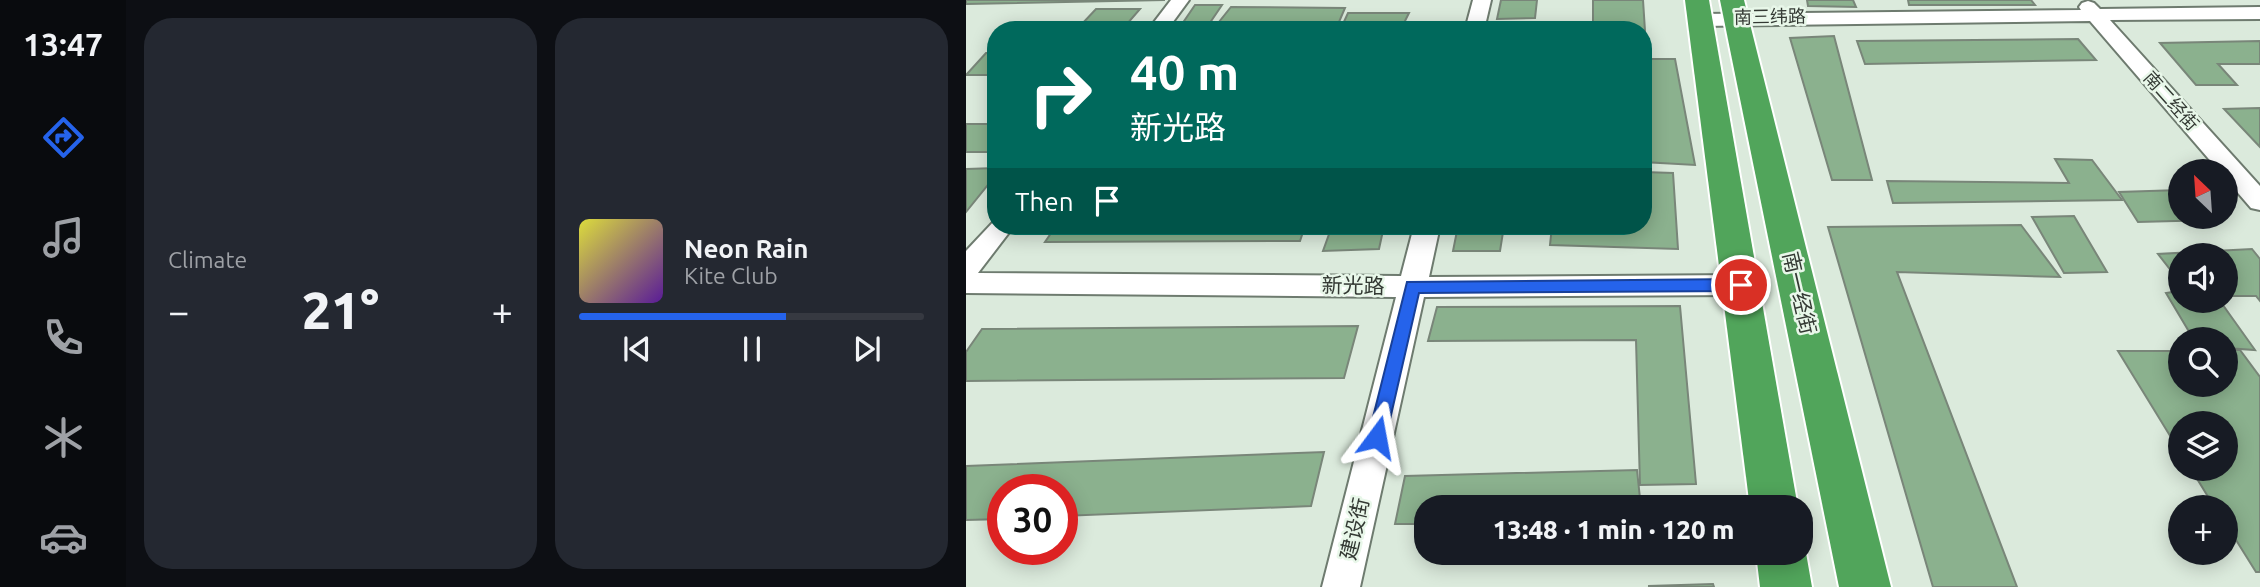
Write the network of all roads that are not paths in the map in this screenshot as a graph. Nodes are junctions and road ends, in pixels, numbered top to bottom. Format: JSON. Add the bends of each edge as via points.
{"nodes":[{"id":1,"x":1180,"y":0,"type":"edge"},
{"id":2,"x":1482,"y":0,"type":"edge"},
{"id":3,"x":2088,"y":7,"type":"edge"},
{"id":4,"x":1716,"y":9,"type":"edge"},
{"id":5,"x":2260,"y":13,"type":"edge"},
{"id":6,"x":1164,"y":21,"type":"edge"},
{"id":7,"x":1476,"y":21,"type":"edge"},
{"id":8,"x":2260,"y":202,"type":"edge"},
{"id":9,"x":994,"y":235,"type":"edge"},
{"id":10,"x":1425,"y":235,"type":"edge"},
{"id":11,"x":966,"y":270,"type":"edge"},
{"id":12,"x":966,"y":283,"type":"edge"},
{"id":13,"x":1741,"y":285,"type":"junction"},
{"id":14,"x":1413,"y":287,"type":"junction"},
{"id":15,"x":1772,"y":495,"type":"edge"},
{"id":16,"x":1783,"y":565,"type":"edge"},
{"id":17,"x":1341,"y":587,"type":"edge"},
{"id":18,"x":1786,"y":587,"type":"edge"},
{"id":19,"x":1865,"y":587,"type":"edge"}],
"edges":[{"from":1,"to":6,"type":"street"},
{"from":2,"to":7,"type":"street"},
{"from":3,"to":4,"type":"street","name":"南三纬路"},
{"from":3,"to":5,"type":"street","name":"南三纬路"},
{"from":3,"to":8,"type":"street","name":"南二经街"},
{"from":4,"to":13,"type":"highway"},
{"from":4,"to":19,"type":"highway","name":"南一经街"},
{"from":9,"to":11,"type":"street"},
{"from":10,"to":14,"type":"street","name":"建设街"},
{"from":12,"to":14,"type":"street","name":"新光路"},
{"from":13,"to":14,"type":"street","name":"新光路"},
{"from":13,"to":15,"type":"highway"},
{"from":14,"to":17,"type":"street","name":"建设街"},
{"from":16,"to":18,"type":"highway"}]}
